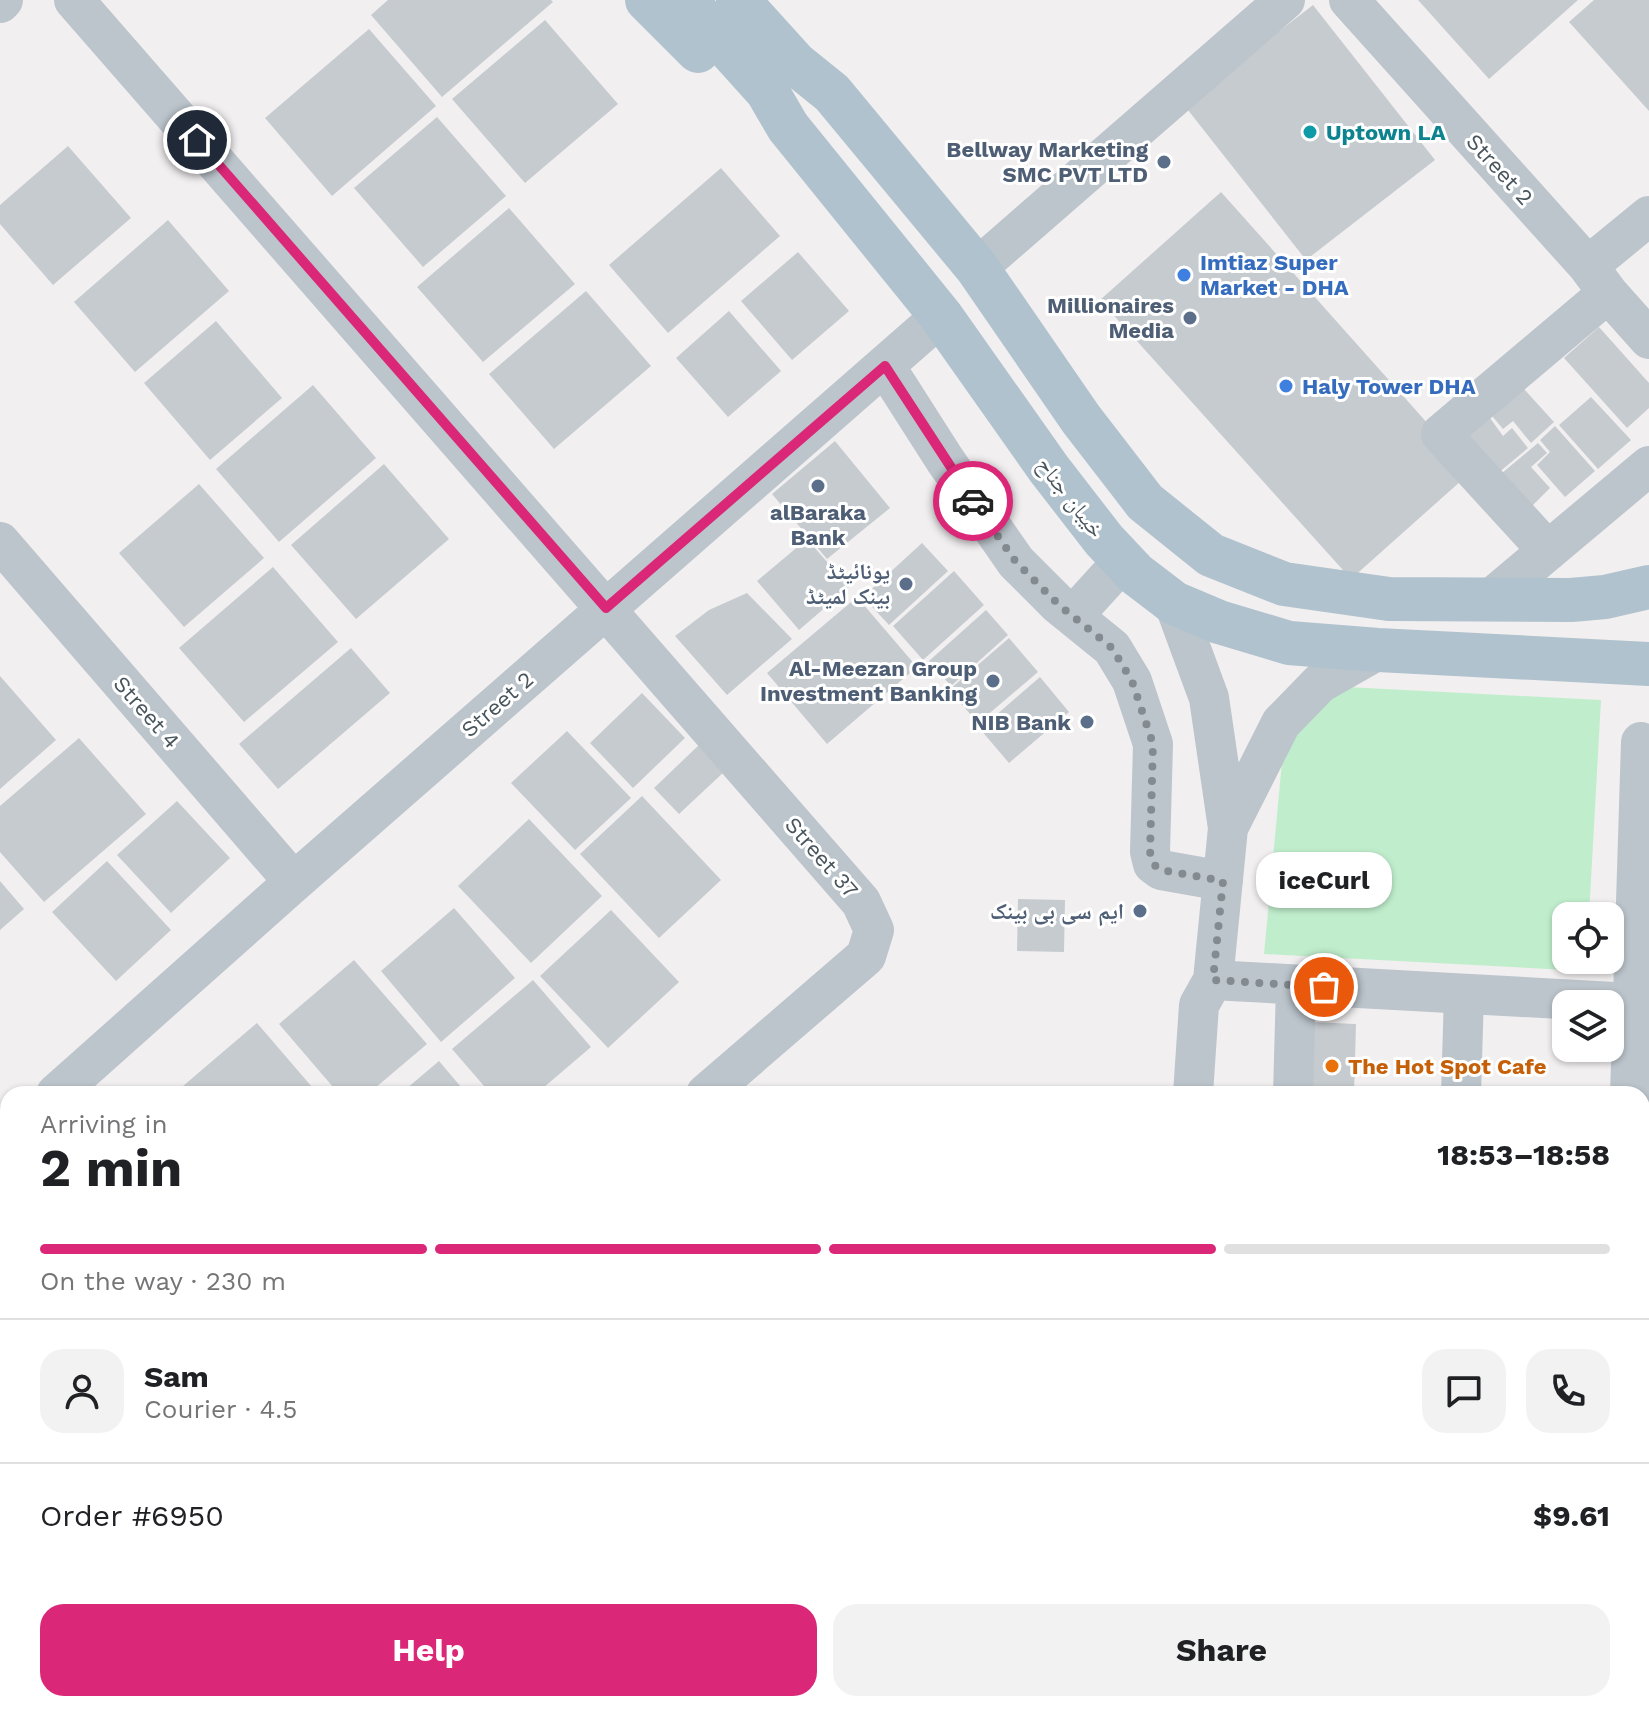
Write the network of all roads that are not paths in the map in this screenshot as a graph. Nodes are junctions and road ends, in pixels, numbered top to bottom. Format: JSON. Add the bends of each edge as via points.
{"nodes":[{"id":1,"x":74,"y":0,"type":"edge"},
{"id":2,"x":647,"y":0,"type":"edge"},
{"id":3,"x":685,"y":0,"type":"edge"},
{"id":4,"x":738,"y":0,"type":"edge"},
{"id":5,"x":776,"y":0,"type":"edge"},
{"id":6,"x":1285,"y":0,"type":"edge"},
{"id":7,"x":1349,"y":0,"type":"edge"},
{"id":8,"x":832,"y":93,"type":"junction"},
{"id":9,"x":788,"y":127,"type":"junction"},
{"id":10,"x":1649,"y":216,"type":"edge"},
{"id":11,"x":977,"y":268,"type":"junction"},
{"id":12,"x":1598,"y":280,"type":"junction"},
{"id":13,"x":941,"y":316,"type":"junction"},
{"id":14,"x":1649,"y":339,"type":"edge"},
{"id":15,"x":885,"y":366,"type":"junction"},
{"id":16,"x":1649,"y":466,"type":"edge"},
{"id":17,"x":0,"y":542,"type":"edge"},
{"id":18,"x":1548,"y":551,"type":"junction"},
{"id":19,"x":1123,"y":561,"type":"junction"},
{"id":20,"x":1649,"y":587,"type":"edge"},
{"id":21,"x":1488,"y":601,"type":"junction"},
{"id":22,"x":1174,"y":603,"type":"junction"},
{"id":23,"x":606,"y":608,"type":"junction"},
{"id":24,"x":1073,"y":616,"type":"junction"},
{"id":25,"x":1378,"y":650,"type":"junction"},
{"id":26,"x":1649,"y":664,"type":"edge"},
{"id":27,"x":1641,"y":742,"type":"dead end"},
{"id":28,"x":1228,"y":828,"type":"junction"},
{"id":29,"x":1223,"y":881,"type":"junction"},
{"id":30,"x":294,"y":882,"type":"junction"},
{"id":31,"x":1643,"y":900,"type":"edge"},
{"id":32,"x":1213,"y":980,"type":"junction"},
{"id":33,"x":1296,"y":986,"type":"junction"},
{"id":34,"x":1464,"y":994,"type":"junction"},
{"id":35,"x":1633,"y":1003,"type":"junction"},
{"id":36,"x":1637,"y":1079,"type":"edge"},
{"id":37,"x":65,"y":1086,"type":"edge"},
{"id":38,"x":715,"y":1086,"type":"edge"},
{"id":39,"x":1194,"y":1086,"type":"edge"},
{"id":40,"x":1293,"y":1086,"type":"edge"},
{"id":41,"x":1461,"y":1086,"type":"edge"}],
"edges":[{"from":1,"to":23,"type":"street","name":"Street 37"},
{"from":2,"to":9,"type":"main road","via":[[750,103]]},
{"from":3,"to":9,"type":"main road","name":"خیبان جناح","via":[[767,91]]},
{"from":4,"to":8,"type":"main road","via":[[796,64]]},
{"from":5,"to":8,"type":"main road","via":[[815,48]]},
{"from":6,"to":11,"type":"street"},
{"from":7,"to":12,"type":"street","name":"Street 2"},
{"from":8,"to":11,"type":"main road"},
{"from":9,"to":13,"type":"main road","name":"خیبان جناح"},
{"from":10,"to":12,"type":"street"},
{"from":11,"to":21,"type":"main road","via":[[1145,502],[1211,555],[1284,584],[1389,599]]},
{"from":12,"to":14,"type":"street","name":"Street 2"},
{"from":12,"to":18,"type":"street","via":[[1441,434]]},
{"from":13,"to":15,"type":"street","name":"Street 2"},
{"from":13,"to":19,"type":"main road","name":"خیبان جناح","via":[[1049,469]]},
{"from":15,"to":23,"type":"street","name":"Street 2"},
{"from":15,"to":24,"type":"street","via":[[1016,562]]},
{"from":16,"to":18,"type":"street"},
{"from":17,"to":30,"type":"street","name":"Street 4"},
{"from":18,"to":21,"type":"street"},
{"from":19,"to":22,"type":"main road","name":"خیبان جناح"},
{"from":19,"to":24,"type":"street"},
{"from":20,"to":21,"type":"main road","via":[[1571,600]]},
{"from":22,"to":25,"type":"main road","name":"خیبان جناح","via":[[1289,643]]},
{"from":22,"to":28,"type":"street","via":[[1209,698]]},
{"from":23,"to":30,"type":"street","name":"Street 2"},
{"from":23,"to":38,"type":"street","name":"Street 37","via":[[861,902],[874,930],[866,956]]},
{"from":24,"to":29,"type":"street","via":[[1112,648],[1132,681],[1153,744],[1153,864]]},
{"from":25,"to":26,"type":"main road","name":"خیبان جناح"},
{"from":25,"to":28,"type":"street","via":[[1320,683],[1281,723]]},
{"from":27,"to":31,"type":"street"},
{"from":28,"to":29,"type":"street"},
{"from":29,"to":32,"type":"street"},
{"from":30,"to":37,"type":"street","name":"Street 2"},
{"from":31,"to":35,"type":"street"},
{"from":32,"to":33,"type":"street"},
{"from":32,"to":39,"type":"street","via":[[1199,1005]]},
{"from":33,"to":34,"type":"street"},
{"from":33,"to":40,"type":"street"},
{"from":34,"to":35,"type":"street"},
{"from":34,"to":41,"type":"street"},
{"from":35,"to":36,"type":"street"}]}
